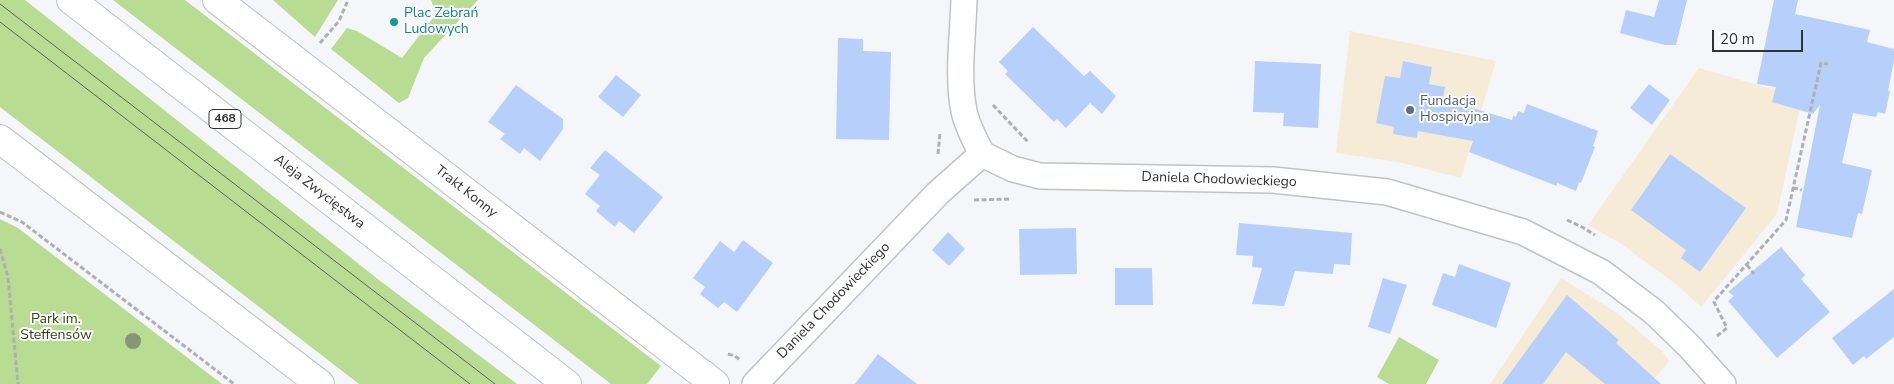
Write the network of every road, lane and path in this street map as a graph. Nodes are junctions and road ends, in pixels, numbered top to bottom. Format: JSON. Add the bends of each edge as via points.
{"nodes":[{"id":1,"x":71,"y":0,"type":"edge"},
{"id":2,"x":217,"y":0,"type":"edge"},
{"id":3,"x":348,"y":0,"type":"edge"},
{"id":4,"x":964,"y":0,"type":"edge"},
{"id":5,"x":316,"y":47,"type":"dead end"},
{"id":6,"x":1828,"y":64,"type":"dead end"},
{"id":7,"x":940,"y":124,"type":"dead end"},
{"id":8,"x":0,"y":139,"type":"edge"},
{"id":9,"x":982,"y":154,"type":"junction"},
{"id":10,"x":938,"y":156,"type":"dead end"},
{"id":11,"x":1793,"y":188,"type":"junction"},
{"id":12,"x":1802,"y":190,"type":"dead end"},
{"id":13,"x":1012,"y":199,"type":"dead end"},
{"id":14,"x":966,"y":202,"type":"dead end"},
{"id":15,"x":0,"y":212,"type":"edge"},
{"id":16,"x":0,"y":249,"type":"edge"},
{"id":17,"x":1747,"y":264,"type":"junction"},
{"id":18,"x":1754,"y":274,"type":"dead end"},
{"id":19,"x":1714,"y":338,"type":"dead end"},
{"id":20,"x":743,"y":353,"type":"dead end"},
{"id":21,"x":735,"y":356,"type":"dead end"},
{"id":22,"x":710,"y":381,"type":"edge"},
{"id":23,"x":18,"y":384,"type":"edge"},
{"id":24,"x":234,"y":384,"type":"edge"},
{"id":25,"x":320,"y":384,"type":"edge"},
{"id":26,"x":568,"y":384,"type":"edge"},
{"id":27,"x":755,"y":384,"type":"edge"},
{"id":28,"x":1723,"y":384,"type":"edge"}],
"edges":[{"from":1,"to":26,"type":"main road","name":"Aleja Zwycięstwa","number":"468"},
{"from":2,"to":22,"type":"main road","name":"Trakt Konny"},
{"from":3,"to":5,"type":"path","via":[[339,21]]},
{"from":4,"to":9,"type":"street","via":[[961,81],[964,111]]},
{"from":6,"to":11,"type":"path","via":[[1821,63]]},
{"from":7,"to":10,"type":"path"},
{"from":8,"to":25,"type":"main road"},
{"from":9,"to":27,"type":"street","name":"Daniela Chodowieckiego","via":[[938,193]]},
{"from":9,"to":28,"type":"street","name":"Daniela Chodowieckiego","via":[[1013,169],[1040,176],[1273,180],[1388,192],[1523,232],[1601,272],[1654,312]]},
{"from":11,"to":12,"type":"path"},
{"from":11,"to":17,"type":"path","via":[[1786,220]]},
{"from":13,"to":14,"type":"path"},
{"from":15,"to":24,"type":"path","via":[[22,222]]},
{"from":16,"to":23,"type":"path","via":[[8,277]]},
{"from":17,"to":18,"type":"path"},
{"from":17,"to":19,"type":"path","via":[[1714,302],[1727,328]]},
{"from":20,"to":21,"type":"path"}]}
